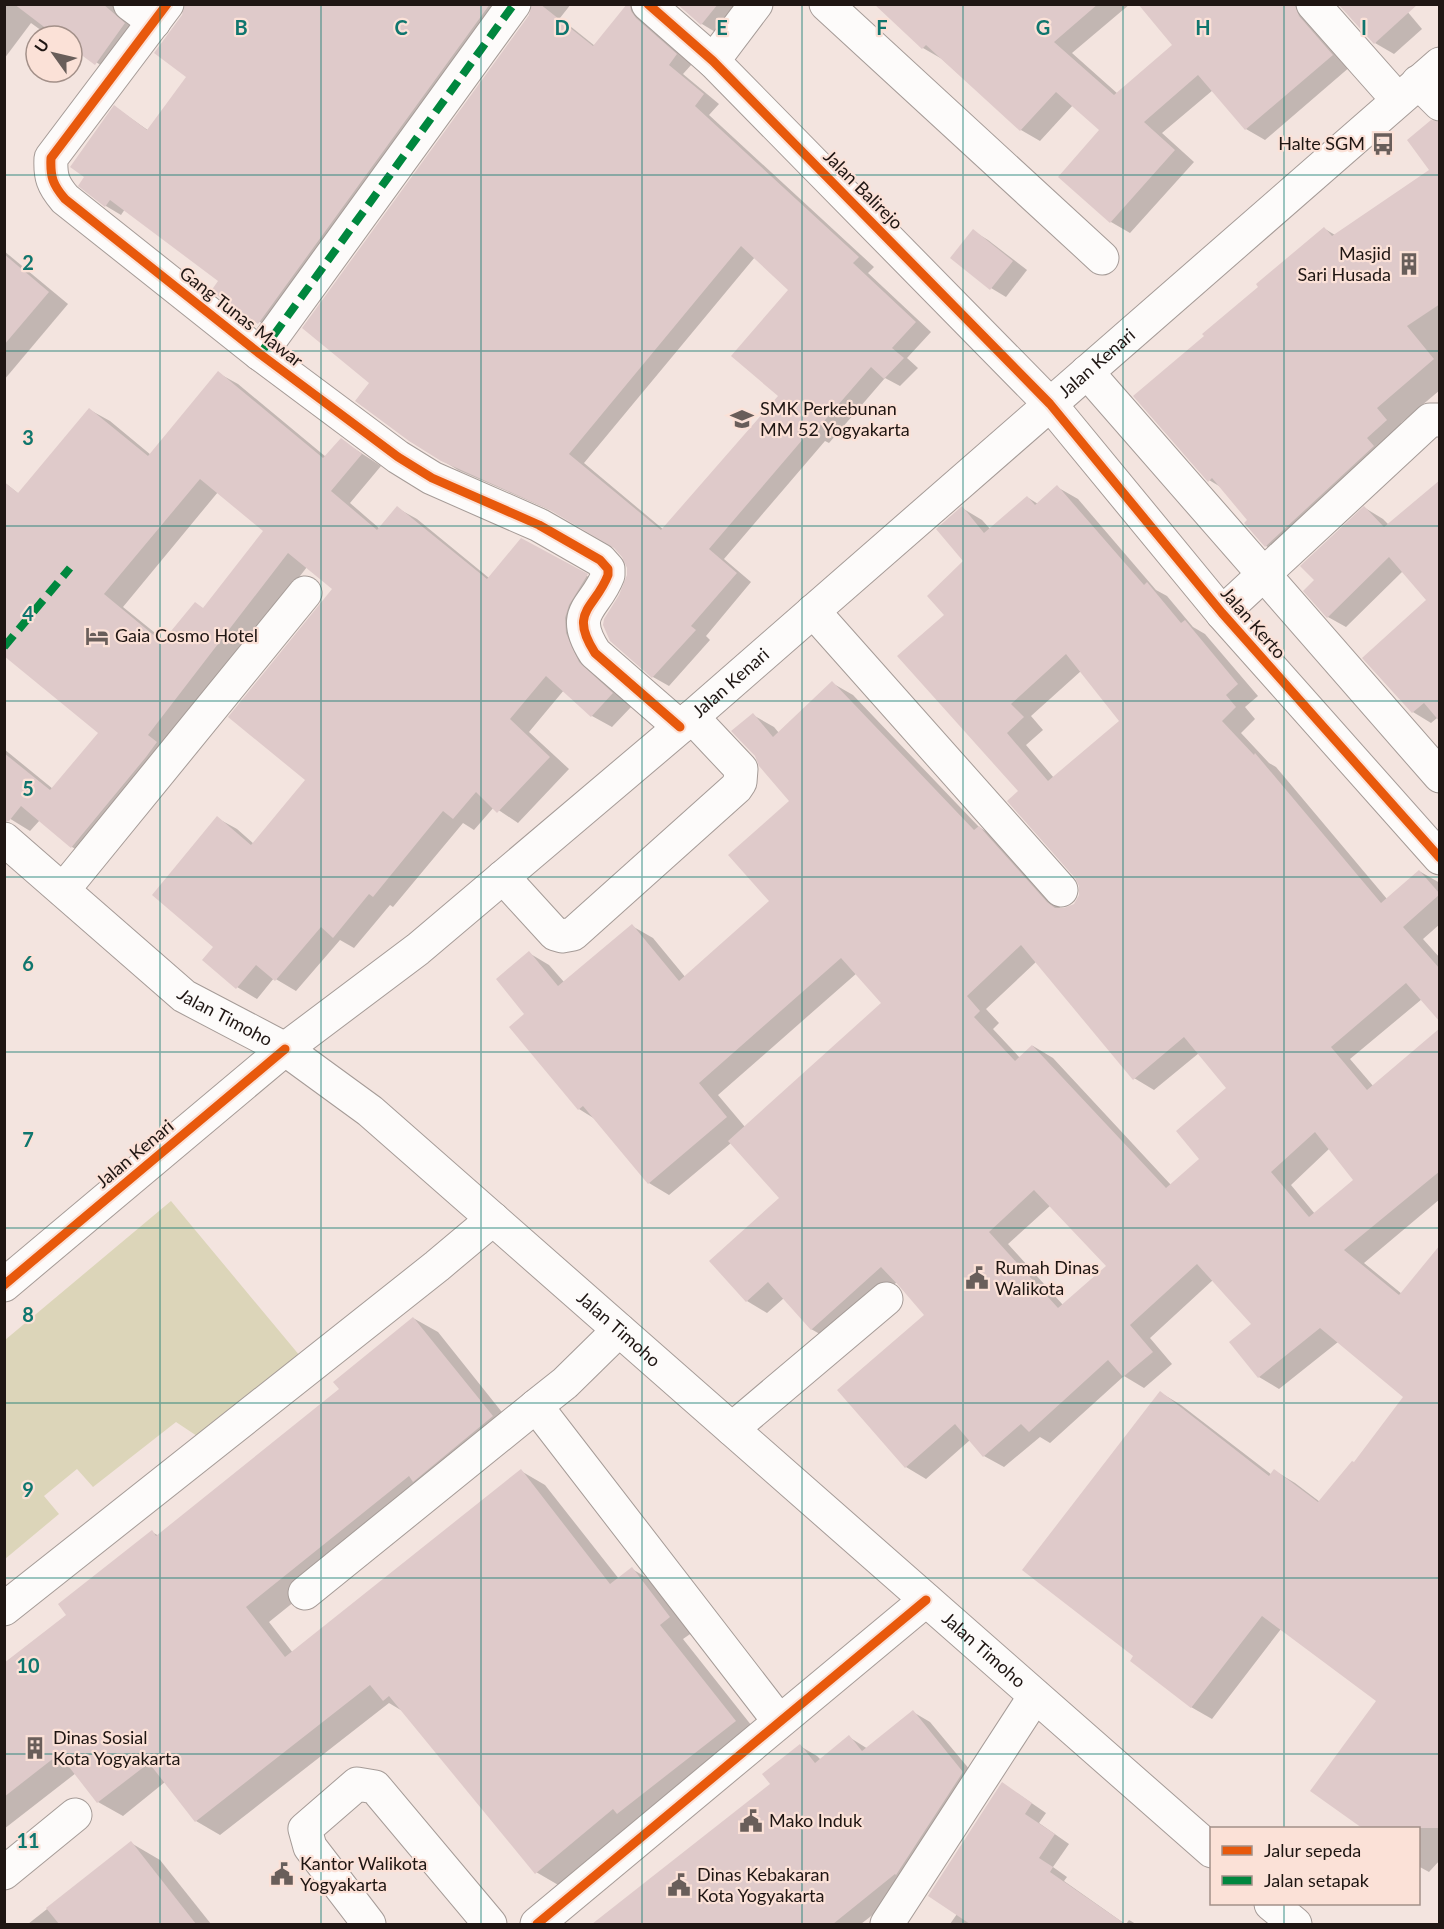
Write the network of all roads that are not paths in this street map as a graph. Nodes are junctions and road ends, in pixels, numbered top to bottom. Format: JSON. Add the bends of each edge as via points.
{"nodes":[{"id":1,"x":514,"y":4,"type":"edge"},
{"id":2,"x":648,"y":4,"type":"edge"},
{"id":3,"x":756,"y":4,"type":"edge"},
{"id":4,"x":826,"y":4,"type":"edge"},
{"id":5,"x":1313,"y":4,"type":"edge"},
{"id":6,"x":150,"y":10,"type":"edge"},
{"id":7,"x":713,"y":61,"type":"junction"},
{"id":8,"x":1424,"y":88,"type":"edge"},
{"id":9,"x":1102,"y":258,"type":"dead end"},
{"id":10,"x":260,"y":354,"type":"junction"},
{"id":11,"x":1087,"y":372,"type":"junction"},
{"id":12,"x":1050,"y":404,"type":"junction"},
{"id":13,"x":1440,"y":420,"type":"edge"},
{"id":14,"x":1264,"y":574,"type":"junction"},
{"id":15,"x":305,"y":594,"type":"dead end"},
{"id":16,"x":813,"y":611,"type":"junction"},
{"id":17,"x":1222,"y":613,"type":"junction"},
{"id":18,"x":686,"y":722,"type":"junction"},
{"id":19,"x":1440,"y":776,"type":"edge"},
{"id":20,"x":4,"y":839,"type":"edge"},
{"id":21,"x":1440,"y":858,"type":"edge"},
{"id":22,"x":502,"y":878,"type":"junction"},
{"id":23,"x":63,"y":890,"type":"junction"},
{"id":24,"x":1061,"y":890,"type":"dead end"},
{"id":25,"x":285,"y":1049,"type":"junction"},
{"id":26,"x":493,"y":1219,"type":"junction"},
{"id":27,"x":6,"y":1281,"type":"edge"},
{"id":28,"x":886,"y":1299,"type":"dead end"},
{"id":29,"x":619,"y":1330,"type":"junction"},
{"id":30,"x":536,"y":1406,"type":"junction"},
{"id":31,"x":732,"y":1429,"type":"junction"},
{"id":32,"x":305,"y":1593,"type":"dead end"},
{"id":33,"x":926,"y":1600,"type":"junction"},
{"id":34,"x":4,"y":1609,"type":"edge"},
{"id":35,"x":1035,"y":1696,"type":"junction"},
{"id":36,"x":779,"y":1721,"type":"junction"},
{"id":37,"x":75,"y":1815,"type":"dead end"},
{"id":38,"x":1210,"y":1849,"type":"edge"},
{"id":39,"x":4,"y":1873,"type":"edge"},
{"id":40,"x":1272,"y":1905,"type":"edge"},
{"id":41,"x":369,"y":1924,"type":"edge"},
{"id":42,"x":490,"y":1924,"type":"edge"},
{"id":43,"x":537,"y":1924,"type":"edge"},
{"id":44,"x":887,"y":1924,"type":"edge"},
{"id":45,"x":1295,"y":1924,"type":"edge"}],
"edges":[{"from":1,"to":10,"type":"street"},
{"from":2,"to":7,"type":"street","name":"Jalan Balirejo"},
{"from":3,"to":7,"type":"street"},
{"from":4,"to":9,"type":"street"},
{"from":5,"to":8,"type":"street"},
{"from":6,"to":10,"type":"street","name":"Gang Tunas Mawar","via":[[51,158],[50,175],[65,199]]},
{"from":7,"to":12,"type":"street","name":"Jalan Balirejo"},
{"from":8,"to":11,"type":"street","name":"Jalan Kenari"},
{"from":10,"to":18,"type":"street","name":"Gang Tunas Mawar","via":[[432,478],[539,525],[600,560],[608,569],[606,580],[584,612],[587,640],[595,653]]},
{"from":11,"to":12,"type":"street","name":"Jalan Kenari"},
{"from":11,"to":14,"type":"street"},
{"from":12,"to":16,"type":"street","name":"Jalan Kenari"},
{"from":12,"to":17,"type":"street","name":"Jalan Kerto"},
{"from":13,"to":14,"type":"street","via":[[1430,420]]},
{"from":14,"to":17,"type":"street"},
{"from":14,"to":19,"type":"street"},
{"from":15,"to":23,"type":"street"},
{"from":16,"to":18,"type":"street","name":"Jalan Kenari"},
{"from":16,"to":24,"type":"street"},
{"from":17,"to":21,"type":"street","name":"Jalan Kerto"},
{"from":18,"to":22,"type":"street","name":"Jalan Kenari"},
{"from":18,"to":22,"type":"street","via":[[741,769],[740,782],[573,934],[555,934]]},
{"from":20,"to":23,"type":"street","name":"Jalan Timoho"},
{"from":22,"to":25,"type":"street","name":"Jalan Kenari","via":[[418,949]]},
{"from":23,"to":25,"type":"street","name":"Jalan Timoho","via":[[184,996]]},
{"from":25,"to":26,"type":"street","name":"Jalan Timoho","via":[[370,1111]]},
{"from":25,"to":27,"type":"street","name":"Jalan Kenari"},
{"from":26,"to":29,"type":"street","name":"Jalan Timoho"},
{"from":26,"to":34,"type":"street"},
{"from":28,"to":31,"type":"street"},
{"from":29,"to":30,"type":"street"},
{"from":29,"to":31,"type":"street","name":"Jalan Timoho"},
{"from":30,"to":32,"type":"street"},
{"from":30,"to":36,"type":"street"},
{"from":31,"to":33,"type":"street","name":"Jalan Timoho"},
{"from":33,"to":35,"type":"street","name":"Jalan Timoho"},
{"from":33,"to":36,"type":"street"},
{"from":35,"to":38,"type":"street","name":"Jalan Timoho"},
{"from":35,"to":44,"type":"street"},
{"from":36,"to":43,"type":"street"},
{"from":37,"to":39,"type":"street"},
{"from":40,"to":45,"type":"street"},
{"from":41,"to":42,"type":"street","via":[[310,1847],[305,1829],[357,1784],[375,1787]]}]}
